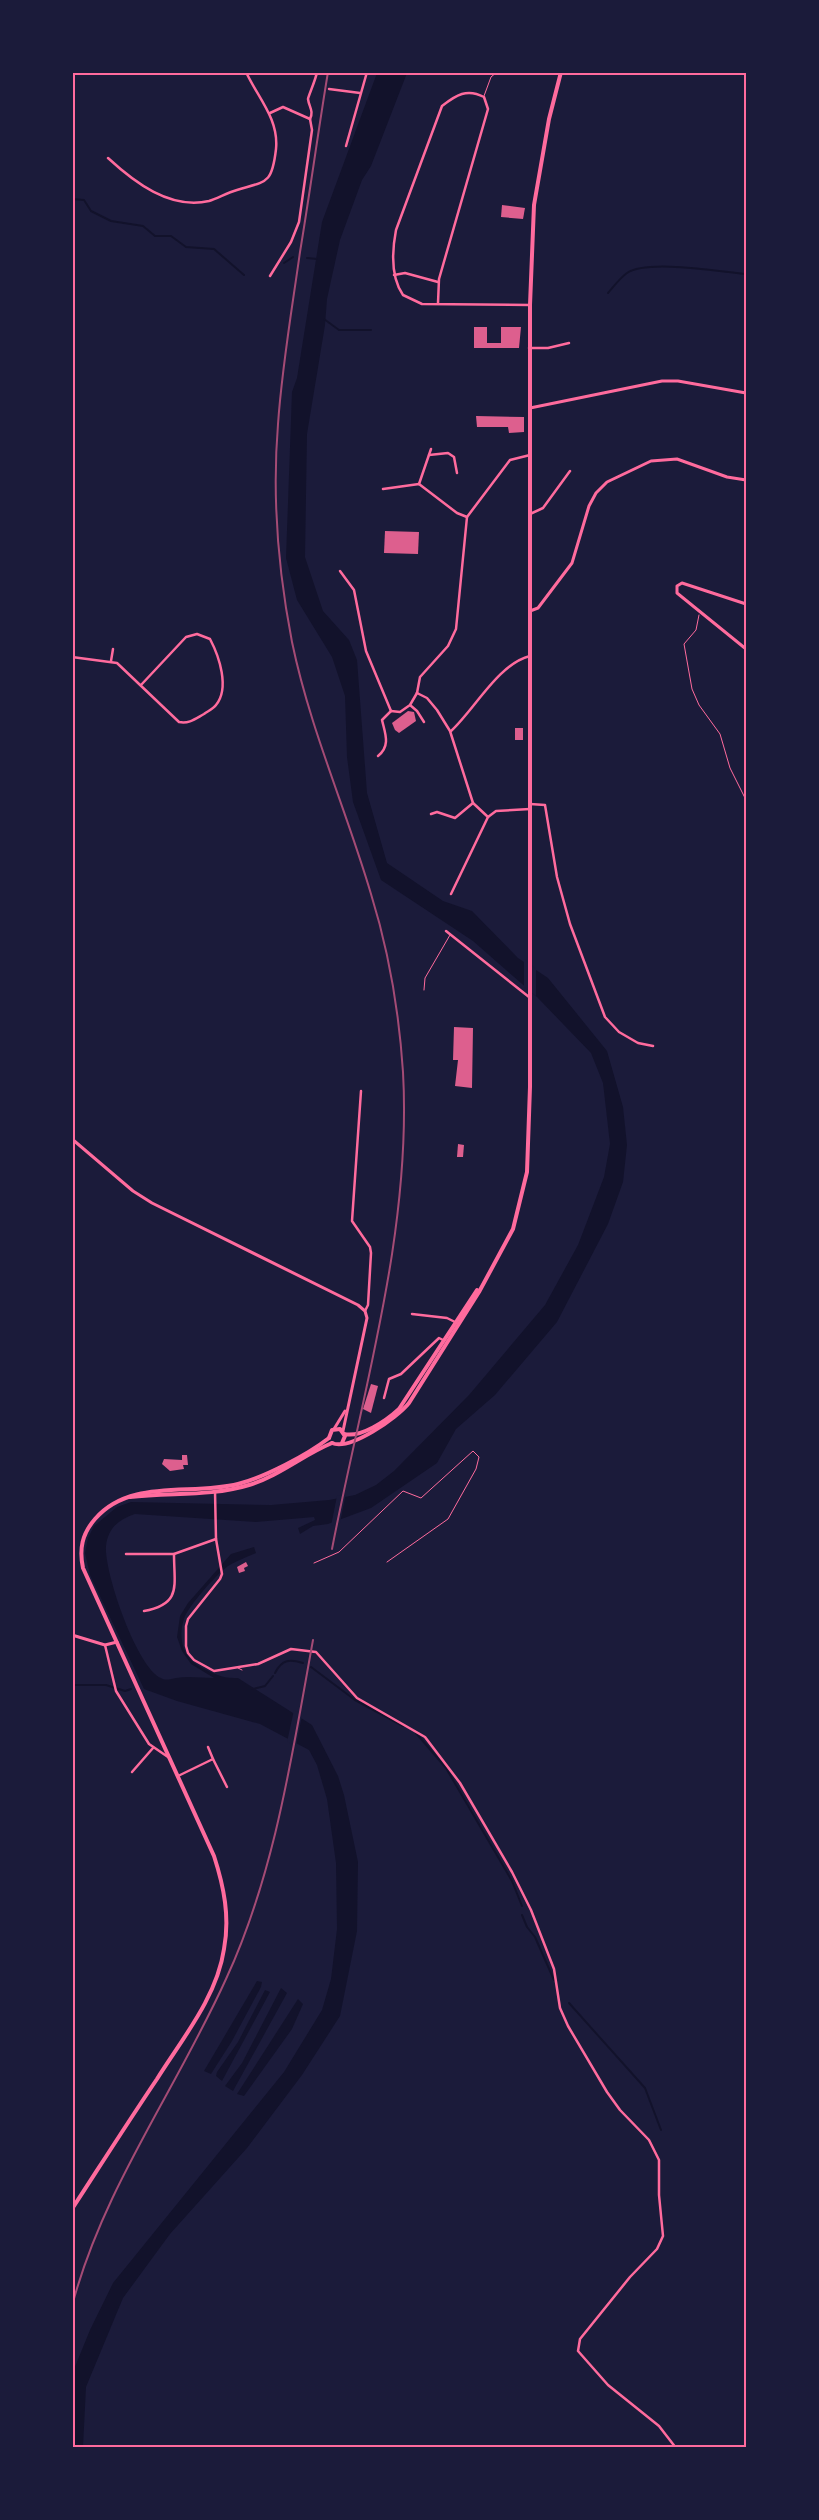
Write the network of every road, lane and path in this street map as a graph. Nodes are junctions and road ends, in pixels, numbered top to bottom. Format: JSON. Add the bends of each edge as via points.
{"nodes":[{"id":1,"x":246,"y":72,"type":"edge"},
{"id":2,"x":317,"y":72,"type":"edge"},
{"id":3,"x":367,"y":72,"type":"edge"},
{"id":4,"x":498,"y":72,"type":"edge"},
{"id":5,"x":561,"y":72,"type":"edge"},
{"id":6,"x":315,"y":87,"type":"junction"},
{"id":7,"x":320,"y":88,"type":"dead end"},
{"id":8,"x":329,"y":89,"type":"dead end"},
{"id":9,"x":360,"y":93,"type":"junction"},
{"id":10,"x":484,"y":97,"type":"junction"},
{"id":11,"x":270,"y":113,"type":"junction"},
{"id":12,"x":310,"y":119,"type":"junction"},
{"id":13,"x":346,"y":146,"type":"dead end"},
{"id":14,"x":108,"y":158,"type":"dead end"},
{"id":15,"x":394,"y":274,"type":"junction"},
{"id":16,"x":270,"y":276,"type":"dead end"},
{"id":17,"x":438,"y":282,"type":"junction"},
{"id":18,"x":438,"y":303,"type":"junction"},
{"id":19,"x":530,"y":305,"type":"junction"},
{"id":20,"x":569,"y":342,"type":"dead end"},
{"id":21,"x":529,"y":348,"type":"junction"},
{"id":22,"x":746,"y":393,"type":"edge"},
{"id":23,"x":529,"y":408,"type":"junction"},
{"id":24,"x":431,"y":449,"type":"dead end"},
{"id":25,"x":429,"y":455,"type":"junction"},
{"id":26,"x":530,"y":455,"type":"junction"},
{"id":27,"x":570,"y":471,"type":"dead end"},
{"id":28,"x":457,"y":473,"type":"dead end"},
{"id":29,"x":746,"y":480,"type":"edge"},
{"id":30,"x":419,"y":484,"type":"junction"},
{"id":31,"x":384,"y":489,"type":"dead end"},
{"id":32,"x":530,"y":514,"type":"junction"},
{"id":33,"x":467,"y":517,"type":"junction"},
{"id":34,"x":340,"y":571,"type":"dead end"},
{"id":35,"x":746,"y":604,"type":"edge"},
{"id":36,"x":530,"y":611,"type":"junction"},
{"id":37,"x":699,"y":612,"type":"junction"},
{"id":38,"x":113,"y":649,"type":"dead end"},
{"id":39,"x":746,"y":649,"type":"edge"},
{"id":40,"x":530,"y":656,"type":"junction"},
{"id":41,"x":72,"y":657,"type":"edge"},
{"id":42,"x":111,"y":661,"type":"junction"},
{"id":43,"x":141,"y":685,"type":"junction"},
{"id":44,"x":417,"y":693,"type":"junction"},
{"id":45,"x":410,"y":704,"type":"junction"},
{"id":46,"x":391,"y":711,"type":"junction"},
{"id":47,"x":424,"y":722,"type":"dead end"},
{"id":48,"x":450,"y":731,"type":"junction"},
{"id":49,"x":378,"y":756,"type":"dead end"},
{"id":50,"x":746,"y":800,"type":"edge"},
{"id":51,"x":474,"y":803,"type":"junction"},
{"id":52,"x":530,"y":806,"type":"junction"},
{"id":53,"x":431,"y":814,"type":"dead end"},
{"id":54,"x":488,"y":817,"type":"junction"},
{"id":55,"x":451,"y":894,"type":"dead end"},
{"id":56,"x":446,"y":931,"type":"dead end"},
{"id":57,"x":451,"y":934,"type":"junction"},
{"id":58,"x":424,"y":990,"type":"dead end"},
{"id":59,"x":529,"y":994,"type":"junction"},
{"id":60,"x":653,"y":1046,"type":"dead end"},
{"id":61,"x":361,"y":1091,"type":"dead end"},
{"id":62,"x":72,"y":1139,"type":"edge"},
{"id":63,"x":487,"y":1276,"type":"junction"},
{"id":64,"x":365,"y":1311,"type":"junction"},
{"id":65,"x":412,"y":1314,"type":"dead end"},
{"id":66,"x":455,"y":1322,"type":"junction"},
{"id":67,"x":443,"y":1340,"type":"junction"},
{"id":68,"x":384,"y":1398,"type":"dead end"},
{"id":69,"x":348,"y":1404,"type":"junction"},
{"id":70,"x":332,"y":1430,"type":"junction"},
{"id":71,"x":343,"y":1432,"type":"junction"},
{"id":72,"x":329,"y":1438,"type":"junction"},
{"id":73,"x":342,"y":1442,"type":"junction"},
{"id":74,"x":332,"y":1443,"type":"junction"},
{"id":75,"x":215,"y":1491,"type":"junction"},
{"id":76,"x":216,"y":1539,"type":"junction"},
{"id":77,"x":126,"y":1554,"type":"dead end"},
{"id":78,"x":174,"y":1554,"type":"junction"},
{"id":79,"x":387,"y":1562,"type":"dead end"},
{"id":80,"x":314,"y":1563,"type":"dead end"},
{"id":81,"x":144,"y":1611,"type":"dead end"},
{"id":82,"x":72,"y":1635,"type":"edge"},
{"id":83,"x":117,"y":1642,"type":"junction"},
{"id":84,"x":105,"y":1645,"type":"junction"},
{"id":85,"x":237,"y":1667,"type":"junction"},
{"id":86,"x":242,"y":1670,"type":"dead end"},
{"id":87,"x":208,"y":1747,"type":"dead end"},
{"id":88,"x":153,"y":1748,"type":"junction"},
{"id":89,"x":169,"y":1757,"type":"junction"},
{"id":90,"x":213,"y":1759,"type":"junction"},
{"id":91,"x":132,"y":1772,"type":"dead end"},
{"id":92,"x":178,"y":1776,"type":"junction"},
{"id":93,"x":227,"y":1787,"type":"dead end"},
{"id":94,"x":72,"y":2210,"type":"edge"},
{"id":95,"x":676,"y":2448,"type":"edge"}],
"edges":[{"from":1,"to":11,"type":"street"},
{"from":2,"to":6,"type":"street"},
{"from":3,"to":9,"type":"street"},
{"from":4,"to":10,"type":"lane","via":[[490,77]]},
{"from":5,"to":19,"type":"main road","via":[[534,205]]},
{"from":6,"to":7,"type":"street"},
{"from":6,"to":12,"type":"street","via":[[308,99],[312,111]]},
{"from":8,"to":9,"type":"street"},
{"from":9,"to":13,"type":"street"},
{"from":10,"to":15,"type":"street","via":[[474,92],[457,94],[442,106],[396,230]]},
{"from":10,"to":17,"type":"street","via":[[488,109]]},
{"from":11,"to":12,"type":"street","via":[[283,107]]},
{"from":11,"to":14,"type":"street","via":[[276,148],[269,180],[208,201],[186,203],[152,192]]},
{"from":12,"to":16,"type":"street","via":[[312,130],[299,222]]},
{"from":15,"to":17,"type":"street","via":[[405,272]]},
{"from":15,"to":18,"type":"street","via":[[403,295],[422,304]]},
{"from":17,"to":18,"type":"street"},
{"from":18,"to":19,"type":"street"},
{"from":19,"to":21,"type":"main road"},
{"from":20,"to":21,"type":"street","via":[[548,348]]},
{"from":21,"to":23,"type":"main road"},
{"from":22,"to":23,"type":"street","via":[[662,381]]},
{"from":23,"to":26,"type":"main road"},
{"from":24,"to":25,"type":"street"},
{"from":25,"to":28,"type":"street","via":[[448,453],[454,457]]},
{"from":25,"to":30,"type":"street"},
{"from":26,"to":32,"type":"main road"},
{"from":26,"to":33,"type":"street","via":[[510,460]]},
{"from":27,"to":32,"type":"street","via":[[542,508]]},
{"from":29,"to":36,"type":"street","via":[[676,459],[651,460],[607,482],[589,506],[572,563],[538,608]]},
{"from":30,"to":31,"type":"street"},
{"from":30,"to":33,"type":"street"},
{"from":32,"to":36,"type":"main road"},
{"from":33,"to":44,"type":"street","via":[[456,629],[448,646],[420,677]]},
{"from":34,"to":46,"type":"street","via":[[354,590],[366,651]]},
{"from":35,"to":37,"type":"street","via":[[682,583],[677,586],[677,593]]},
{"from":36,"to":40,"type":"main road"},
{"from":37,"to":39,"type":"street"},
{"from":37,"to":50,"type":"path","via":[[699,624],[684,644],[692,689],[699,705],[720,734],[730,768]]},
{"from":38,"to":42,"type":"street"},
{"from":40,"to":48,"type":"street","via":[[502,673],[466,718]]},
{"from":40,"to":52,"type":"main road"},
{"from":41,"to":42,"type":"street"},
{"from":42,"to":43,"type":"street"},
{"from":43,"to":43,"type":"street","via":[[179,722],[194,720],[216,706],[223,683],[210,639],[197,634],[186,637]]},
{"from":44,"to":45,"type":"street"},
{"from":44,"to":48,"type":"street","via":[[427,698]]},
{"from":45,"to":46,"type":"street","via":[[400,712]]},
{"from":45,"to":47,"type":"street"},
{"from":46,"to":49,"type":"street","via":[[382,720],[387,745]]},
{"from":48,"to":51,"type":"street"},
{"from":51,"to":53,"type":"street","via":[[455,818],[437,812]]},
{"from":51,"to":54,"type":"street"},
{"from":52,"to":54,"type":"street","via":[[496,811]]},
{"from":52,"to":59,"type":"main road"},
{"from":52,"to":60,"type":"street","via":[[545,805],[557,877],[570,924],[605,1017],[619,1032],[638,1043]]},
{"from":54,"to":55,"type":"street"},
{"from":56,"to":57,"type":"street"},
{"from":57,"to":58,"type":"lane","via":[[425,978]]},
{"from":57,"to":59,"type":"street"},
{"from":59,"to":63,"type":"main road","via":[[528,1172],[513,1229]]},
{"from":61,"to":64,"type":"street","via":[[352,1220],[370,1246],[368,1305]]},
{"from":62,"to":64,"type":"street","via":[[152,1203]]},
{"from":63,"to":66,"type":"main road"},
{"from":63,"to":73,"type":"main road","via":[[402,1412],[380,1427]]},
{"from":64,"to":69,"type":"street","via":[[367,1318]]},
{"from":65,"to":66,"type":"street"},
{"from":66,"to":67,"type":"main road"},
{"from":67,"to":68,"type":"street","via":[[438,1338],[401,1374],[390,1379]]},
{"from":67,"to":71,"type":"main road","via":[[399,1409],[359,1433],[350,1435]]},
{"from":69,"to":70,"type":"street"},
{"from":69,"to":71,"type":"street"},
{"from":70,"to":71,"type":"main road"},
{"from":70,"to":72,"type":"main road"},
{"from":71,"to":73,"type":"main road"},
{"from":72,"to":74,"type":"main road"},
{"from":72,"to":75,"type":"main road","via":[[259,1476]]},
{"from":73,"to":74,"type":"main road"},
{"from":74,"to":75,"type":"main road","via":[[259,1482]]},
{"from":75,"to":76,"type":"street"},
{"from":75,"to":83,"type":"main road","via":[[125,1498],[105,1508],[90,1525],[80,1551],[83,1568]]},
{"from":76,"to":78,"type":"street"},
{"from":76,"to":85,"type":"street","via":[[222,1574],[188,1619],[186,1646],[194,1660],[208,1669]]},
{"from":77,"to":78,"type":"street"},
{"from":78,"to":81,"type":"street","via":[[174,1593],[169,1602]]},
{"from":79,"to":80,"type":"path","via":[[448,1519],[476,1468],[479,1457],[474,1451],[421,1498],[403,1491],[339,1552]]},
{"from":82,"to":84,"type":"street"},
{"from":83,"to":84,"type":"street"},
{"from":83,"to":89,"type":"main road"},
{"from":84,"to":88,"type":"street","via":[[116,1689]]},
{"from":85,"to":86,"type":"lane"},
{"from":85,"to":95,"type":"street","via":[[264,1662],[283,1651],[301,1649],[317,1653],[357,1698],[416,1730],[432,1745],[460,1783],[512,1872],[554,1969],[560,2008],[568,2026],[620,2110],[649,2140],[659,2160],[658,2195],[663,2236],[658,2248],[580,2339],[578,2352],[608,2385],[659,2426]]},
{"from":87,"to":90,"type":"street"},
{"from":88,"to":89,"type":"street"},
{"from":88,"to":91,"type":"street"},
{"from":89,"to":92,"type":"main road"},
{"from":90,"to":92,"type":"street"},
{"from":90,"to":93,"type":"street"},
{"from":92,"to":94,"type":"main road","via":[[222,1880],[227,1922],[224,1950],[211,1991],[189,2030]]}]}
